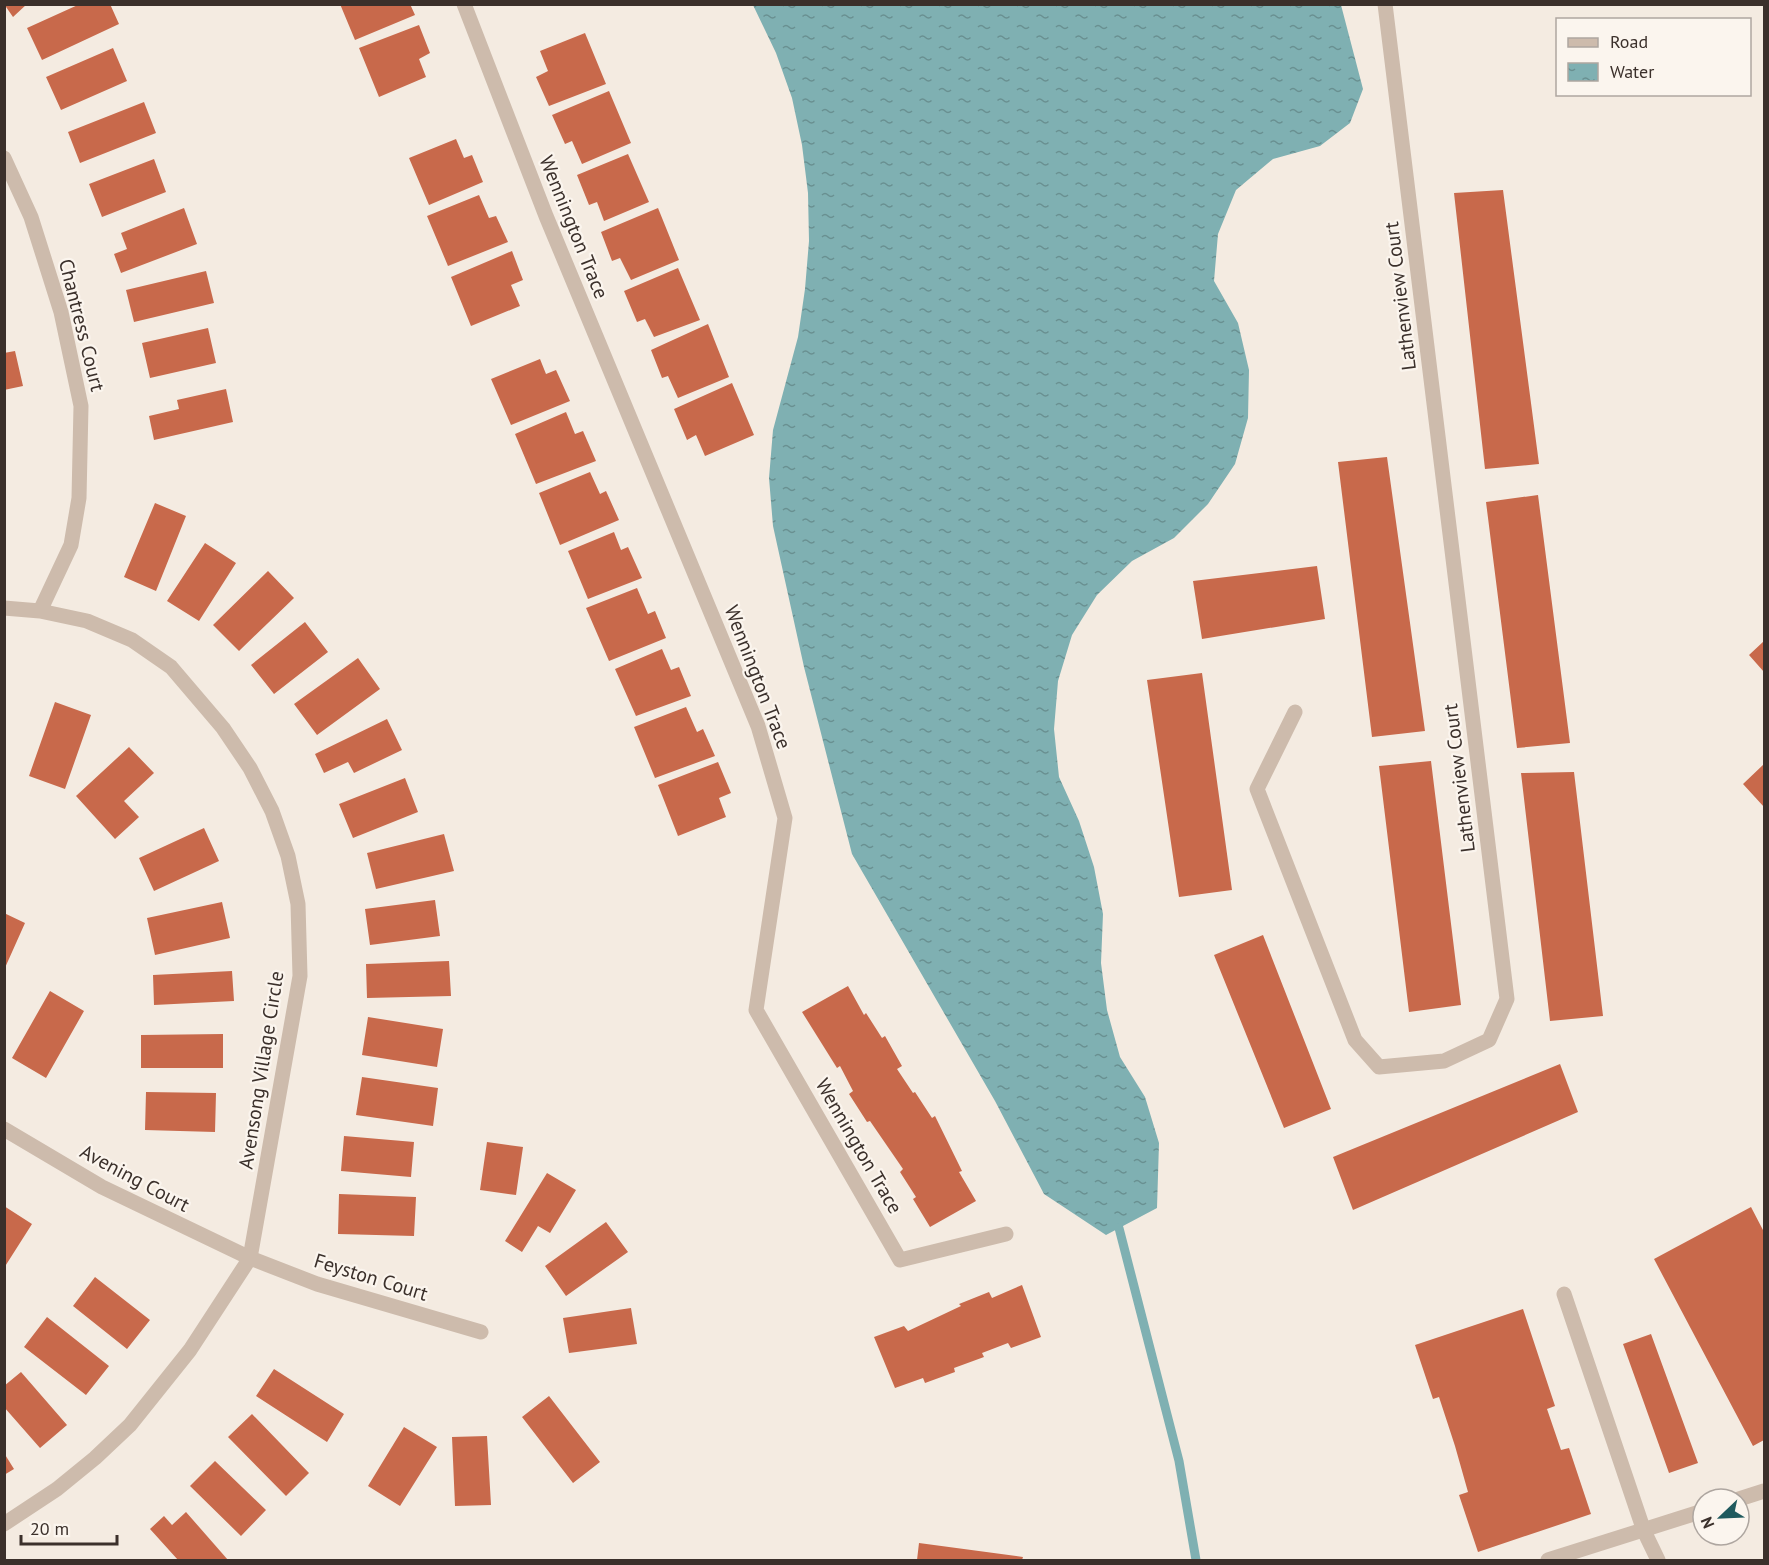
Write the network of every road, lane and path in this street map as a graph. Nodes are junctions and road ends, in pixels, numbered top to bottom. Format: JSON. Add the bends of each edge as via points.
{"nodes":[{"id":1,"x":464,"y":4,"type":"edge"},
{"id":2,"x":1385,"y":4,"type":"edge"},
{"id":3,"x":4,"y":158,"type":"edge"},
{"id":4,"x":4,"y":608,"type":"edge"},
{"id":5,"x":40,"y":611,"type":"junction"},
{"id":6,"x":1295,"y":712,"type":"dead end"},
{"id":7,"x":4,"y":1129,"type":"edge"},
{"id":8,"x":1006,"y":1234,"type":"dead end"},
{"id":9,"x":250,"y":1258,"type":"junction"},
{"id":10,"x":1564,"y":1294,"type":"dead end"},
{"id":11,"x":481,"y":1332,"type":"dead end"},
{"id":12,"x":1691,"y":1515,"type":"edge"},
{"id":13,"x":4,"y":1524,"type":"edge"},
{"id":14,"x":1644,"y":1531,"type":"junction"},
{"id":15,"x":1548,"y":1560,"type":"edge"},
{"id":16,"x":1658,"y":1560,"type":"edge"}],
"edges":[{"from":1,"to":8,"type":"street","name":"Wennington Trace","via":[[546,216],[758,726],[785,818],[756,1010],[900,1260]]},
{"from":2,"to":6,"type":"street","name":"Lathenview Court","via":[[1507,999],[1489,1040],[1444,1061],[1379,1067],[1355,1040],[1257,789]]},
{"from":3,"to":5,"type":"street","name":"Chantress Court","via":[[31,217],[61,312],[81,406],[79,498],[71,545]]},
{"from":4,"to":5,"type":"street","name":"Avensong Village Circle"},
{"from":5,"to":9,"type":"street","name":"Avensong Village Circle","via":[[98,626],[132,640],[171,667],[223,728],[250,768],[272,811],[288,856],[298,904],[300,976]]},
{"from":7,"to":9,"type":"street","name":"Avening Court","via":[[102,1187]]},
{"from":9,"to":11,"type":"street","name":"Feyston Court","via":[[317,1284]]},
{"from":9,"to":13,"type":"street","name":"Avensong Village Circle","via":[[190,1350],[130,1425],[57,1489]]},
{"from":10,"to":14,"type":"street"},
{"from":12,"to":14,"type":"street"},
{"from":14,"to":15,"type":"street"},
{"from":14,"to":16,"type":"street"}]}
